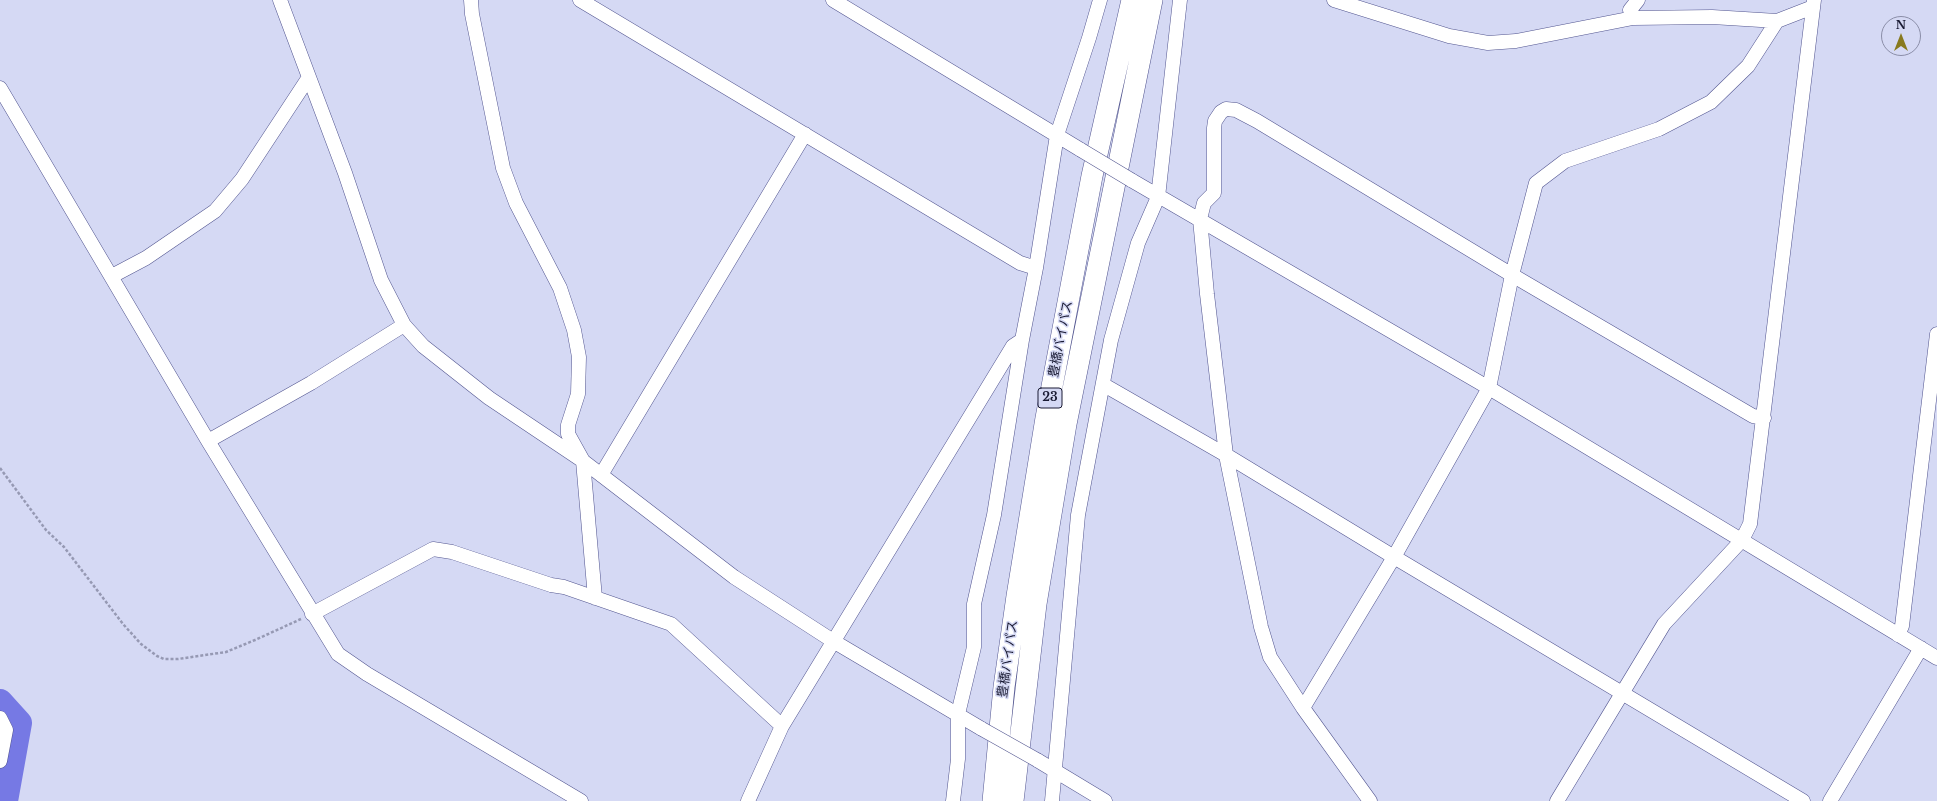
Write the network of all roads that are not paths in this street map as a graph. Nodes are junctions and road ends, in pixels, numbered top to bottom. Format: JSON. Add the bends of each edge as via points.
{"nodes":[{"id":1,"x":280,"y":0,"type":"edge"},
{"id":2,"x":471,"y":0,"type":"edge"},
{"id":3,"x":580,"y":0,"type":"edge"},
{"id":4,"x":833,"y":0,"type":"edge"},
{"id":5,"x":1100,"y":0,"type":"edge"},
{"id":6,"x":1132,"y":0,"type":"edge"},
{"id":7,"x":1152,"y":0,"type":"edge"},
{"id":8,"x":1180,"y":0,"type":"edge"},
{"id":9,"x":1334,"y":0,"type":"edge"},
{"id":10,"x":1638,"y":0,"type":"edge"},
{"id":11,"x":1813,"y":3,"type":"edge"},
{"id":12,"x":1633,"y":18,"type":"junction"},
{"id":13,"x":1777,"y":21,"type":"junction"},
{"id":14,"x":309,"y":77,"type":"junction"},
{"id":15,"x":0,"y":88,"type":"edge"},
{"id":16,"x":804,"y":134,"type":"junction"},
{"id":17,"x":1058,"y":135,"type":"junction"},
{"id":18,"x":1158,"y":197,"type":"junction"},
{"id":19,"x":1200,"y":219,"type":"junction"},
{"id":20,"x":1036,"y":268,"type":"junction"},
{"id":21,"x":1512,"y":275,"type":"junction"},
{"id":22,"x":112,"y":276,"type":"junction"},
{"id":23,"x":404,"y":325,"type":"junction"},
{"id":24,"x":1937,"y":334,"type":"edge"},
{"id":25,"x":1022,"y":340,"type":"junction"},
{"id":26,"x":1104,"y":385,"type":"junction"},
{"id":27,"x":1489,"y":388,"type":"junction"},
{"id":28,"x":1764,"y":418,"type":"junction"},
{"id":29,"x":208,"y":441,"type":"junction"},
{"id":30,"x":1226,"y":454,"type":"junction"},
{"id":31,"x":583,"y":461,"type":"junction"},
{"id":32,"x":601,"y":475,"type":"junction"},
{"id":33,"x":1742,"y":540,"type":"junction"},
{"id":34,"x":1394,"y":557,"type":"junction"},
{"id":35,"x":595,"y":598,"type":"junction"},
{"id":36,"x":312,"y":614,"type":"junction"},
{"id":37,"x":1898,"y":635,"type":"junction"},
{"id":38,"x":833,"y":641,"type":"junction"},
{"id":39,"x":1921,"y":648,"type":"junction"},
{"id":40,"x":1937,"y":658,"type":"edge"},
{"id":41,"x":1622,"y":694,"type":"junction"},
{"id":42,"x":1303,"y":708,"type":"junction"},
{"id":43,"x":958,"y":714,"type":"junction"},
{"id":44,"x":0,"y":718,"type":"edge"},
{"id":45,"x":782,"y":726,"type":"junction"},
{"id":46,"x":0,"y":761,"type":"edge"},
{"id":47,"x":1055,"y":770,"type":"junction"},
{"id":48,"x":581,"y":801,"type":"edge"},
{"id":49,"x":748,"y":801,"type":"edge"},
{"id":50,"x":953,"y":801,"type":"edge"},
{"id":51,"x":993,"y":801,"type":"edge"},
{"id":52,"x":1013,"y":801,"type":"edge"},
{"id":53,"x":1052,"y":801,"type":"edge"},
{"id":54,"x":1105,"y":801,"type":"edge"},
{"id":55,"x":1370,"y":801,"type":"edge"},
{"id":56,"x":1557,"y":801,"type":"edge"},
{"id":57,"x":1803,"y":801,"type":"edge"},
{"id":58,"x":1830,"y":801,"type":"edge"}],
"edges":[{"from":1,"to":14,"type":"street"},
{"from":2,"to":31,"type":"street","via":[[503,168],[516,203],[560,288],[574,330],[579,357],[578,394],[568,425],[568,434]]},
{"from":3,"to":16,"type":"street"},
{"from":4,"to":17,"type":"street"},
{"from":5,"to":17,"type":"street"},
{"from":6,"to":51,"type":"highway","name":"豊橋バイパス","number":"23","via":[[1092,176],[1046,418],[1004,687]]},
{"from":7,"to":52,"type":"highway","name":"豊橋バイパス","number":"23","via":[[1066,424],[1036,604]]},
{"from":8,"to":18,"type":"street"},
{"from":9,"to":12,"type":"street","via":[[1449,36],[1488,43],[1516,41]]},
{"from":10,"to":12,"type":"street","via":[[1630,10]]},
{"from":11,"to":13,"type":"street"},
{"from":11,"to":28,"type":"street"},
{"from":12,"to":13,"type":"street","via":[[1712,17]]},
{"from":13,"to":21,"type":"street","via":[[1748,66],[1711,102],[1659,130],[1566,161],[1536,183]]},
{"from":14,"to":22,"type":"street","via":[[242,179],[215,211],[146,258]]},
{"from":14,"to":23,"type":"street","via":[[381,280]]},
{"from":15,"to":22,"type":"street"},
{"from":16,"to":20,"type":"street","via":[[1020,262]]},
{"from":16,"to":32,"type":"street"},
{"from":17,"to":18,"type":"street","bridge":true},
{"from":17,"to":20,"type":"street"},
{"from":18,"to":19,"type":"street"},
{"from":18,"to":26,"type":"street","via":[[1138,243],[1111,340]]},
{"from":19,"to":21,"type":"street","via":[[1204,203],[1214,193],[1215,121],[1226,109],[1236,110]]},
{"from":19,"to":27,"type":"street"},
{"from":19,"to":30,"type":"street"},
{"from":20,"to":25,"type":"street"},
{"from":21,"to":27,"type":"street"},
{"from":21,"to":28,"type":"street","via":[[1753,416]]},
{"from":22,"to":29,"type":"street"},
{"from":23,"to":29,"type":"street","via":[[311,384]]},
{"from":23,"to":31,"type":"street","via":[[422,346],[489,398]]},
{"from":24,"to":37,"type":"street","via":[[1902,626]]},
{"from":25,"to":38,"type":"street","via":[[1012,346]]},
{"from":25,"to":43,"type":"street","via":[[994,515],[974,604],[974,647]]},
{"from":26,"to":30,"type":"street"},
{"from":26,"to":47,"type":"street","via":[[1078,515]]},
{"from":27,"to":33,"type":"street"},
{"from":27,"to":34,"type":"street"},
{"from":28,"to":33,"type":"street","via":[[1750,524]]},
{"from":29,"to":36,"type":"street"},
{"from":30,"to":34,"type":"street"},
{"from":30,"to":42,"type":"street","via":[[1261,627],[1270,657]]},
{"from":31,"to":32,"type":"street"},
{"from":31,"to":35,"type":"street"},
{"from":32,"to":38,"type":"street","via":[[734,577]]},
{"from":33,"to":37,"type":"street"},
{"from":33,"to":41,"type":"street","via":[[1664,624]]},
{"from":34,"to":41,"type":"street"},
{"from":34,"to":42,"type":"street"},
{"from":35,"to":36,"type":"street","via":[[452,552],[433,549]]},
{"from":35,"to":45,"type":"street","via":[[671,624]]},
{"from":36,"to":48,"type":"street","via":[[338,654],[367,674]]},
{"from":37,"to":39,"type":"street"},
{"from":38,"to":43,"type":"street"},
{"from":38,"to":45,"type":"street"},
{"from":39,"to":40,"type":"street"},
{"from":39,"to":58,"type":"street"},
{"from":41,"to":56,"type":"street"},
{"from":41,"to":57,"type":"street"},
{"from":42,"to":55,"type":"street"},
{"from":43,"to":47,"type":"street","bridge":true},
{"from":43,"to":50,"type":"street","via":[[958,759]]},
{"from":44,"to":46,"type":"street","via":[[6,730]]},
{"from":45,"to":49,"type":"street"},
{"from":47,"to":53,"type":"street"},
{"from":47,"to":54,"type":"street"}]}
